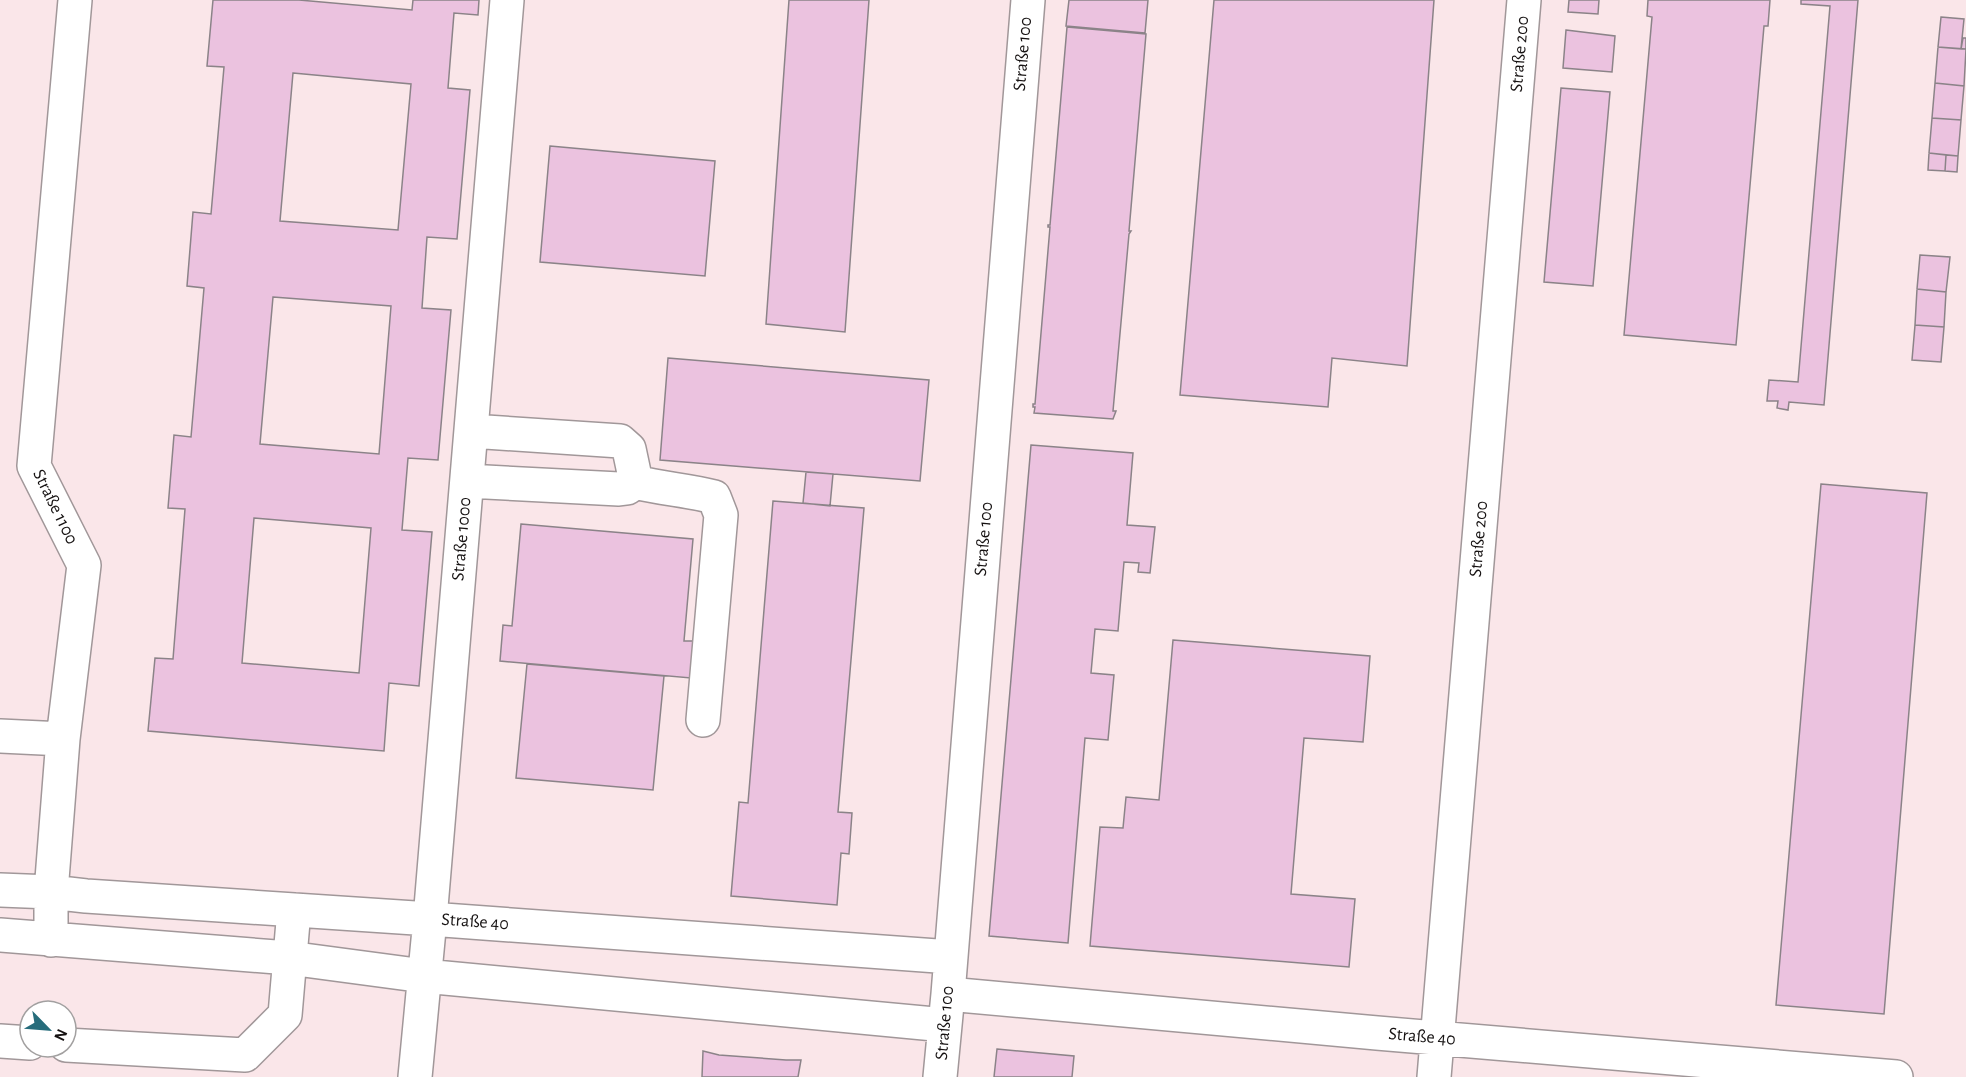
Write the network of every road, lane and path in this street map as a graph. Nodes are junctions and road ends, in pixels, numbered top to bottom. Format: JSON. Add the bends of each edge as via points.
{"nodes":[{"id":1,"x":75,"y":0,"type":"edge"},
{"id":2,"x":507,"y":0,"type":"edge"},
{"id":3,"x":1028,"y":0,"type":"edge"},
{"id":4,"x":1524,"y":0,"type":"edge"},
{"id":5,"x":471,"y":430,"type":"junction"},
{"id":6,"x":467,"y":481,"type":"junction"},
{"id":7,"x":636,"y":482,"type":"junction"},
{"id":8,"x":703,"y":720,"type":"dead end"},
{"id":9,"x":0,"y":736,"type":"edge"},
{"id":10,"x":63,"y":739,"type":"junction"},
{"id":11,"x":0,"y":890,"type":"edge"},
{"id":12,"x":51,"y":892,"type":"junction"},
{"id":13,"x":294,"y":910,"type":"junction"},
{"id":14,"x":430,"y":919,"type":"junction"},
{"id":15,"x":0,"y":935,"type":"edge"},
{"id":16,"x":51,"y":940,"type":"junction"},
{"id":17,"x":951,"y":957,"type":"junction"},
{"id":18,"x":289,"y":958,"type":"junction"},
{"id":19,"x":424,"y":976,"type":"junction"},
{"id":20,"x":946,"y":1009,"type":"junction"},
{"id":21,"x":1438,"y":1038,"type":"junction"},
{"id":22,"x":0,"y":1041,"type":"edge"},
{"id":23,"x":18,"y":1042,"type":"edge"},
{"id":24,"x":78,"y":1046,"type":"edge"},
{"id":25,"x":415,"y":1077,"type":"edge"},
{"id":26,"x":940,"y":1077,"type":"edge"},
{"id":27,"x":1434,"y":1077,"type":"edge"},
{"id":28,"x":1896,"y":1077,"type":"edge"}],
"edges":[{"from":1,"to":10,"type":"street","name":"Straße 1100","via":[[34,466],[84,566]]},
{"from":2,"to":5,"type":"street","name":"Straße 1000"},
{"from":3,"to":17,"type":"street","name":"Straße 100"},
{"from":4,"to":21,"type":"street","name":"Straße 200"},
{"from":5,"to":6,"type":"street","name":"Straße 1000"},
{"from":5,"to":7,"type":"street","via":[[620,441],[629,449]]},
{"from":6,"to":7,"type":"street","via":[[619,489]]},
{"from":6,"to":14,"type":"street","name":"Straße 1000"},
{"from":7,"to":8,"type":"street","via":[[714,496],[721,515]]},
{"from":9,"to":10,"type":"street"},
{"from":10,"to":12,"type":"street","name":"Straße 1100"},
{"from":11,"to":12,"type":"street","name":"Straße 40"},
{"from":12,"to":13,"type":"street","name":"Straße 40"},
{"from":12,"to":16,"type":"street","name":"Straße 1100"},
{"from":13,"to":14,"type":"street","name":"Straße 40"},
{"from":13,"to":18,"type":"street"},
{"from":14,"to":17,"type":"street","name":"Straße 40"},
{"from":14,"to":19,"type":"street","name":"Straße 1000"},
{"from":15,"to":16,"type":"street","name":"Straße 40"},
{"from":16,"to":18,"type":"street","name":"Straße 40"},
{"from":17,"to":20,"type":"street","name":"Straße 100"},
{"from":18,"to":19,"type":"street","name":"Straße 40"},
{"from":18,"to":24,"type":"street","via":[[285,1016],[245,1055]]},
{"from":19,"to":20,"type":"street","name":"Straße 40"},
{"from":19,"to":25,"type":"street","name":"Straße 1000"},
{"from":20,"to":21,"type":"street","name":"Straße 40"},
{"from":20,"to":26,"type":"street","name":"Straße 100"},
{"from":21,"to":27,"type":"street","name":"Straße 200"},
{"from":21,"to":28,"type":"street","name":"Straße 40"},
{"from":22,"to":23,"type":"street"}]}
